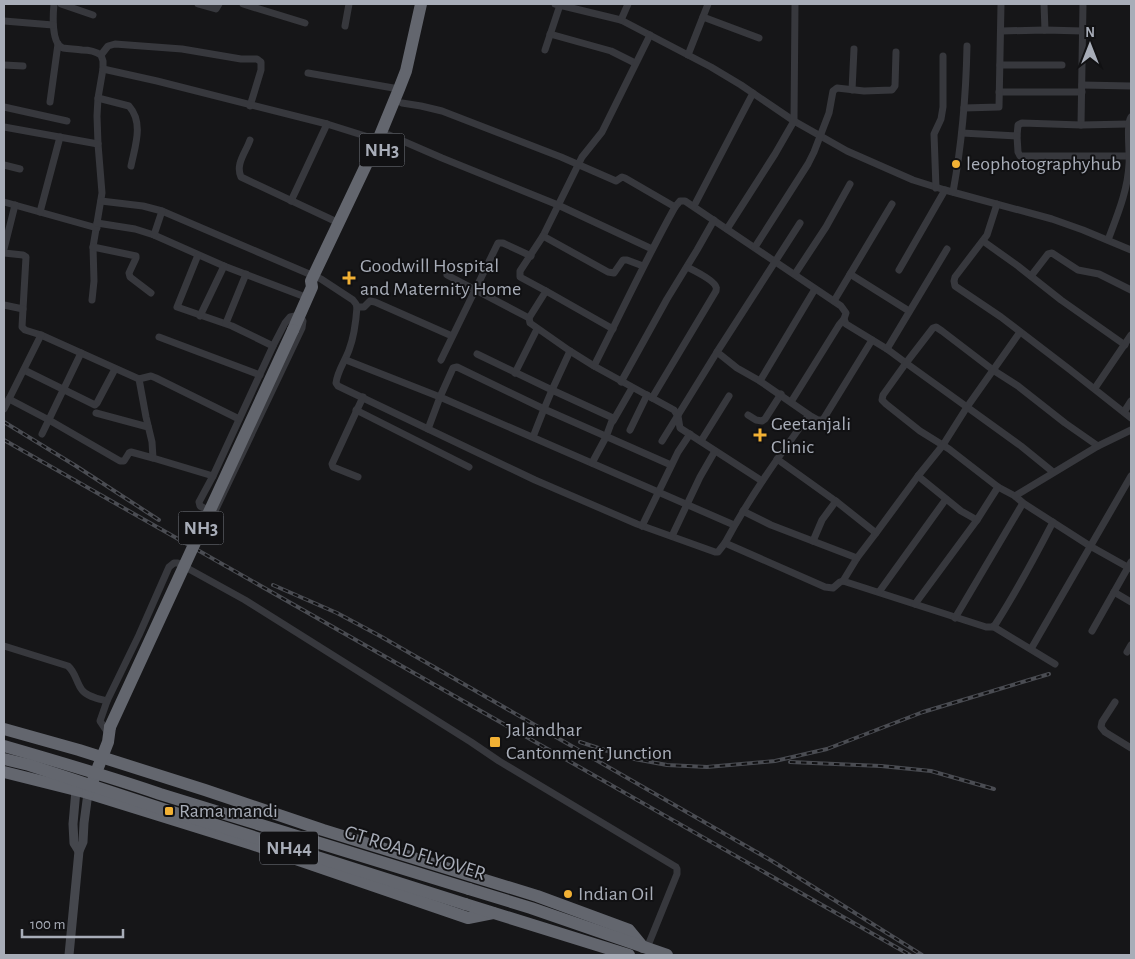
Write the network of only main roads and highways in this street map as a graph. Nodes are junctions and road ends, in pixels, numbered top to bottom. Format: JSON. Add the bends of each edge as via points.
{"nodes":[{"id":1,"x":421,"y":4,"type":"edge"},
{"id":2,"x":429,"y":4,"type":"edge"},
{"id":3,"x":384,"y":138,"type":"junction"},
{"id":4,"x":314,"y":285,"type":"junction"},
{"id":5,"x":4,"y":729,"type":"edge"},
{"id":6,"x":109,"y":734,"type":"junction"},
{"id":7,"x":53,"y":743,"type":"junction"},
{"id":8,"x":4,"y":746,"type":"edge"},
{"id":9,"x":91,"y":754,"type":"junction"},
{"id":10,"x":4,"y":759,"type":"edge"},
{"id":11,"x":132,"y":767,"type":"junction"},
{"id":12,"x":4,"y":772,"type":"edge"},
{"id":13,"x":44,"y":782,"type":"junction"},
{"id":14,"x":82,"y":792,"type":"junction"},
{"id":15,"x":130,"y":807,"type":"junction"},
{"id":16,"x":493,"y":913,"type":"junction"},
{"id":17,"x":645,"y":948,"type":"junction"},
{"id":18,"x":629,"y":955,"type":"edge"},
{"id":19,"x":667,"y":955,"type":"edge"}],
"edges":[{"from":1,"to":3,"type":"highway","number":"NH3","via":[[406,72]]},
{"from":2,"to":3,"type":"highway","number":"NH3","via":[[413,74]]},
{"from":3,"to":4,"type":"highway","number":"NH3"},
{"from":3,"to":4,"type":"highway","number":"NH3","via":[[339,223]]},
{"from":4,"to":6,"type":"highway","number":"NH3","bridge":true},
{"from":5,"to":7,"type":"highway"},
{"from":6,"to":9,"type":"highway","number":"NH3"},
{"from":6,"to":11,"type":"highway","via":[[118,756]]},
{"from":7,"to":9,"type":"highway"},
{"from":7,"to":13,"type":"highway","via":[[58,750],[59,770],[53,779]]},
{"from":8,"to":17,"type":"highway","name":"GT ROAD FLYOVER","number":"NH44","bridge":true,"via":[[531,908]]},
{"from":9,"to":11,"type":"highway"},
{"from":9,"to":14,"type":"highway","number":"NH3"},
{"from":10,"to":16,"type":"highway","name":"GT ROAD FLYOVER","number":"NH44","bridge":true},
{"from":11,"to":15,"type":"highway","via":[[124,775],[120,788],[122,800]]},
{"from":11,"to":17,"type":"highway","via":[[537,896],[629,930]]},
{"from":12,"to":13,"type":"highway"},
{"from":13,"to":14,"type":"highway"},
{"from":14,"to":15,"type":"highway"},
{"from":15,"to":16,"type":"highway","via":[[252,844],[468,918]]},
{"from":16,"to":18,"type":"highway","number":"NH44"},
{"from":17,"to":19,"type":"highway","number":"NH44"}]}
